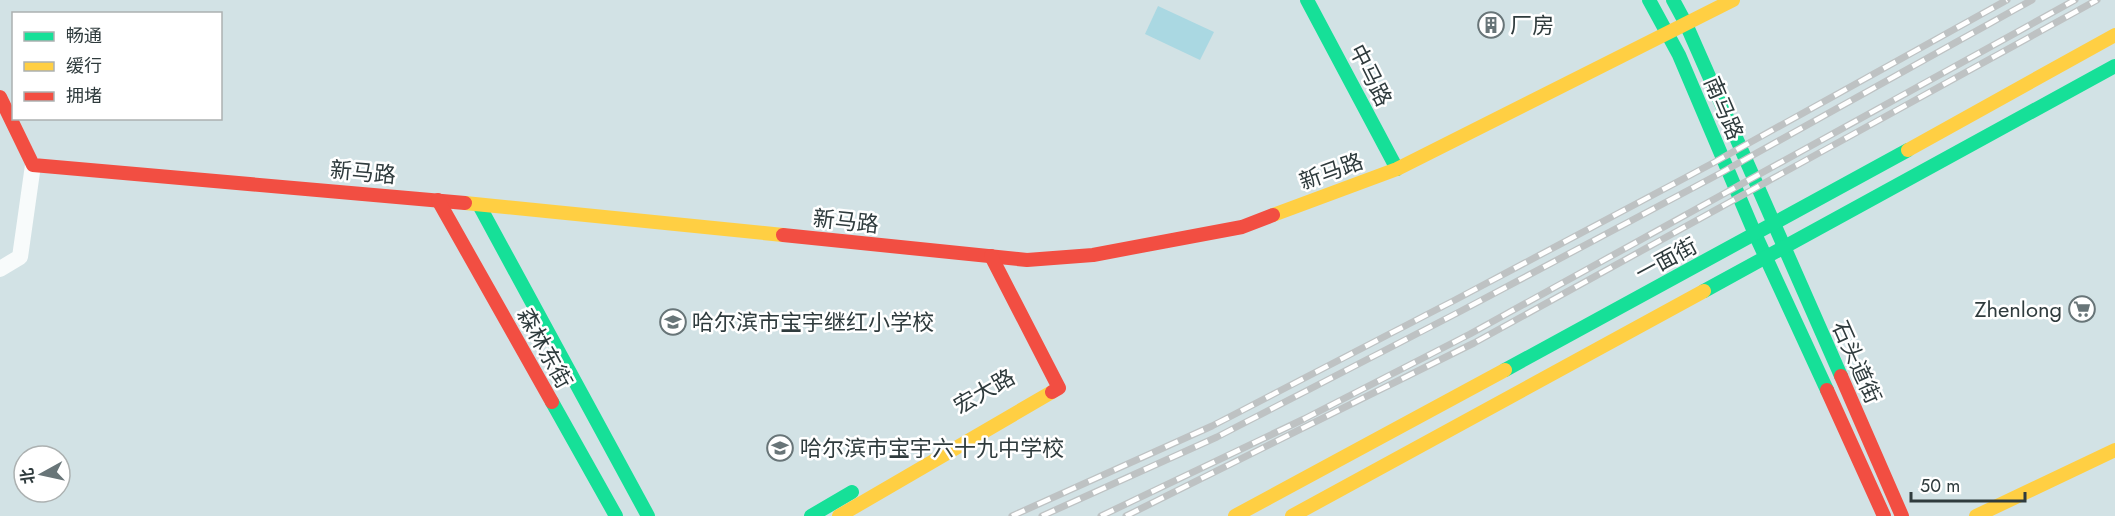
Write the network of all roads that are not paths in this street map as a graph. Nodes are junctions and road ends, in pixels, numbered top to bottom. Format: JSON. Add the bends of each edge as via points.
{"nodes":[{"id":1,"x":1308,"y":0,"type":"edge"},
{"id":2,"x":1649,"y":0,"type":"edge"},
{"id":3,"x":1673,"y":0,"type":"edge"},
{"id":4,"x":1733,"y":0,"type":"edge"},
{"id":5,"x":1686,"y":24,"type":"junction"},
{"id":6,"x":1667,"y":34,"type":"junction"},
{"id":7,"x":2115,"y":35,"type":"edge"},
{"id":8,"x":2115,"y":66,"type":"edge"},
{"id":9,"x":0,"y":97,"type":"edge"},
{"id":10,"x":33,"y":165,"type":"junction"},
{"id":11,"x":1397,"y":169,"type":"junction"},
{"id":12,"x":438,"y":200,"type":"junction"},
{"id":13,"x":479,"y":205,"type":"junction"},
{"id":14,"x":1774,"y":224,"type":"junction"},
{"id":15,"x":1755,"y":234,"type":"junction"},
{"id":16,"x":1785,"y":249,"type":"junction"},
{"id":17,"x":991,"y":256,"type":"junction"},
{"id":18,"x":1766,"y":259,"type":"junction"},
{"id":19,"x":0,"y":269,"type":"edge"},
{"id":20,"x":1053,"y":375,"type":"junction"},
{"id":21,"x":2115,"y":450,"type":"edge"},
{"id":22,"x":616,"y":516,"type":"edge"},
{"id":23,"x":648,"y":516,"type":"edge"},
{"id":24,"x":811,"y":516,"type":"edge"},
{"id":25,"x":839,"y":516,"type":"edge"},
{"id":26,"x":1235,"y":516,"type":"edge"},
{"id":27,"x":1292,"y":516,"type":"edge"},
{"id":28,"x":1884,"y":516,"type":"edge"},
{"id":29,"x":1902,"y":516,"type":"edge"},
{"id":30,"x":1977,"y":516,"type":"edge"}],
"edges":[{"from":1,"to":11,"type":"main road","name":"中马路"},
{"from":2,"to":6,"type":"main road","name":"南马路"},
{"from":3,"to":5,"type":"main road","name":"南马路"},
{"from":4,"to":5,"type":"main road","name":"新马路"},
{"from":5,"to":6,"type":"main road","name":"新马路"},
{"from":5,"to":14,"type":"main road","name":"南马路"},
{"from":6,"to":11,"type":"main road","name":"新马路"},
{"from":6,"to":15,"type":"main road","name":"南马路"},
{"from":7,"to":14,"type":"main road","name":"一面街"},
{"from":8,"to":16,"type":"main road"},
{"from":9,"to":10,"type":"main road"},
{"from":10,"to":12,"type":"main road","name":"新马路"},
{"from":10,"to":19,"type":"street","via":[[20,257]]},
{"from":11,"to":17,"type":"main road","name":"新马路","via":[[1242,227],[1093,255],[1027,260]]},
{"from":12,"to":13,"type":"main road","name":"新马路"},
{"from":12,"to":22,"type":"main road","name":"森林东街"},
{"from":13,"to":17,"type":"main road","name":"新马路"},
{"from":13,"to":23,"type":"main road","name":"森林东街"},
{"from":14,"to":15,"type":"main road","name":"一面街"},
{"from":14,"to":16,"type":"main road","name":"石头道街"},
{"from":15,"to":18,"type":"main road","name":"石头道街"},
{"from":15,"to":26,"type":"main road","name":"一面街"},
{"from":16,"to":18,"type":"main road"},
{"from":16,"to":29,"type":"main road","name":"石头道街"},
{"from":17,"to":20,"type":"main road"},
{"from":18,"to":27,"type":"main road"},
{"from":18,"to":28,"type":"main road","name":"石头道街"},
{"from":20,"to":24,"type":"main road","name":"宏大路"},
{"from":20,"to":25,"type":"main road","name":"宏大路","via":[[1059,388]]},
{"from":21,"to":30,"type":"main road"}]}
